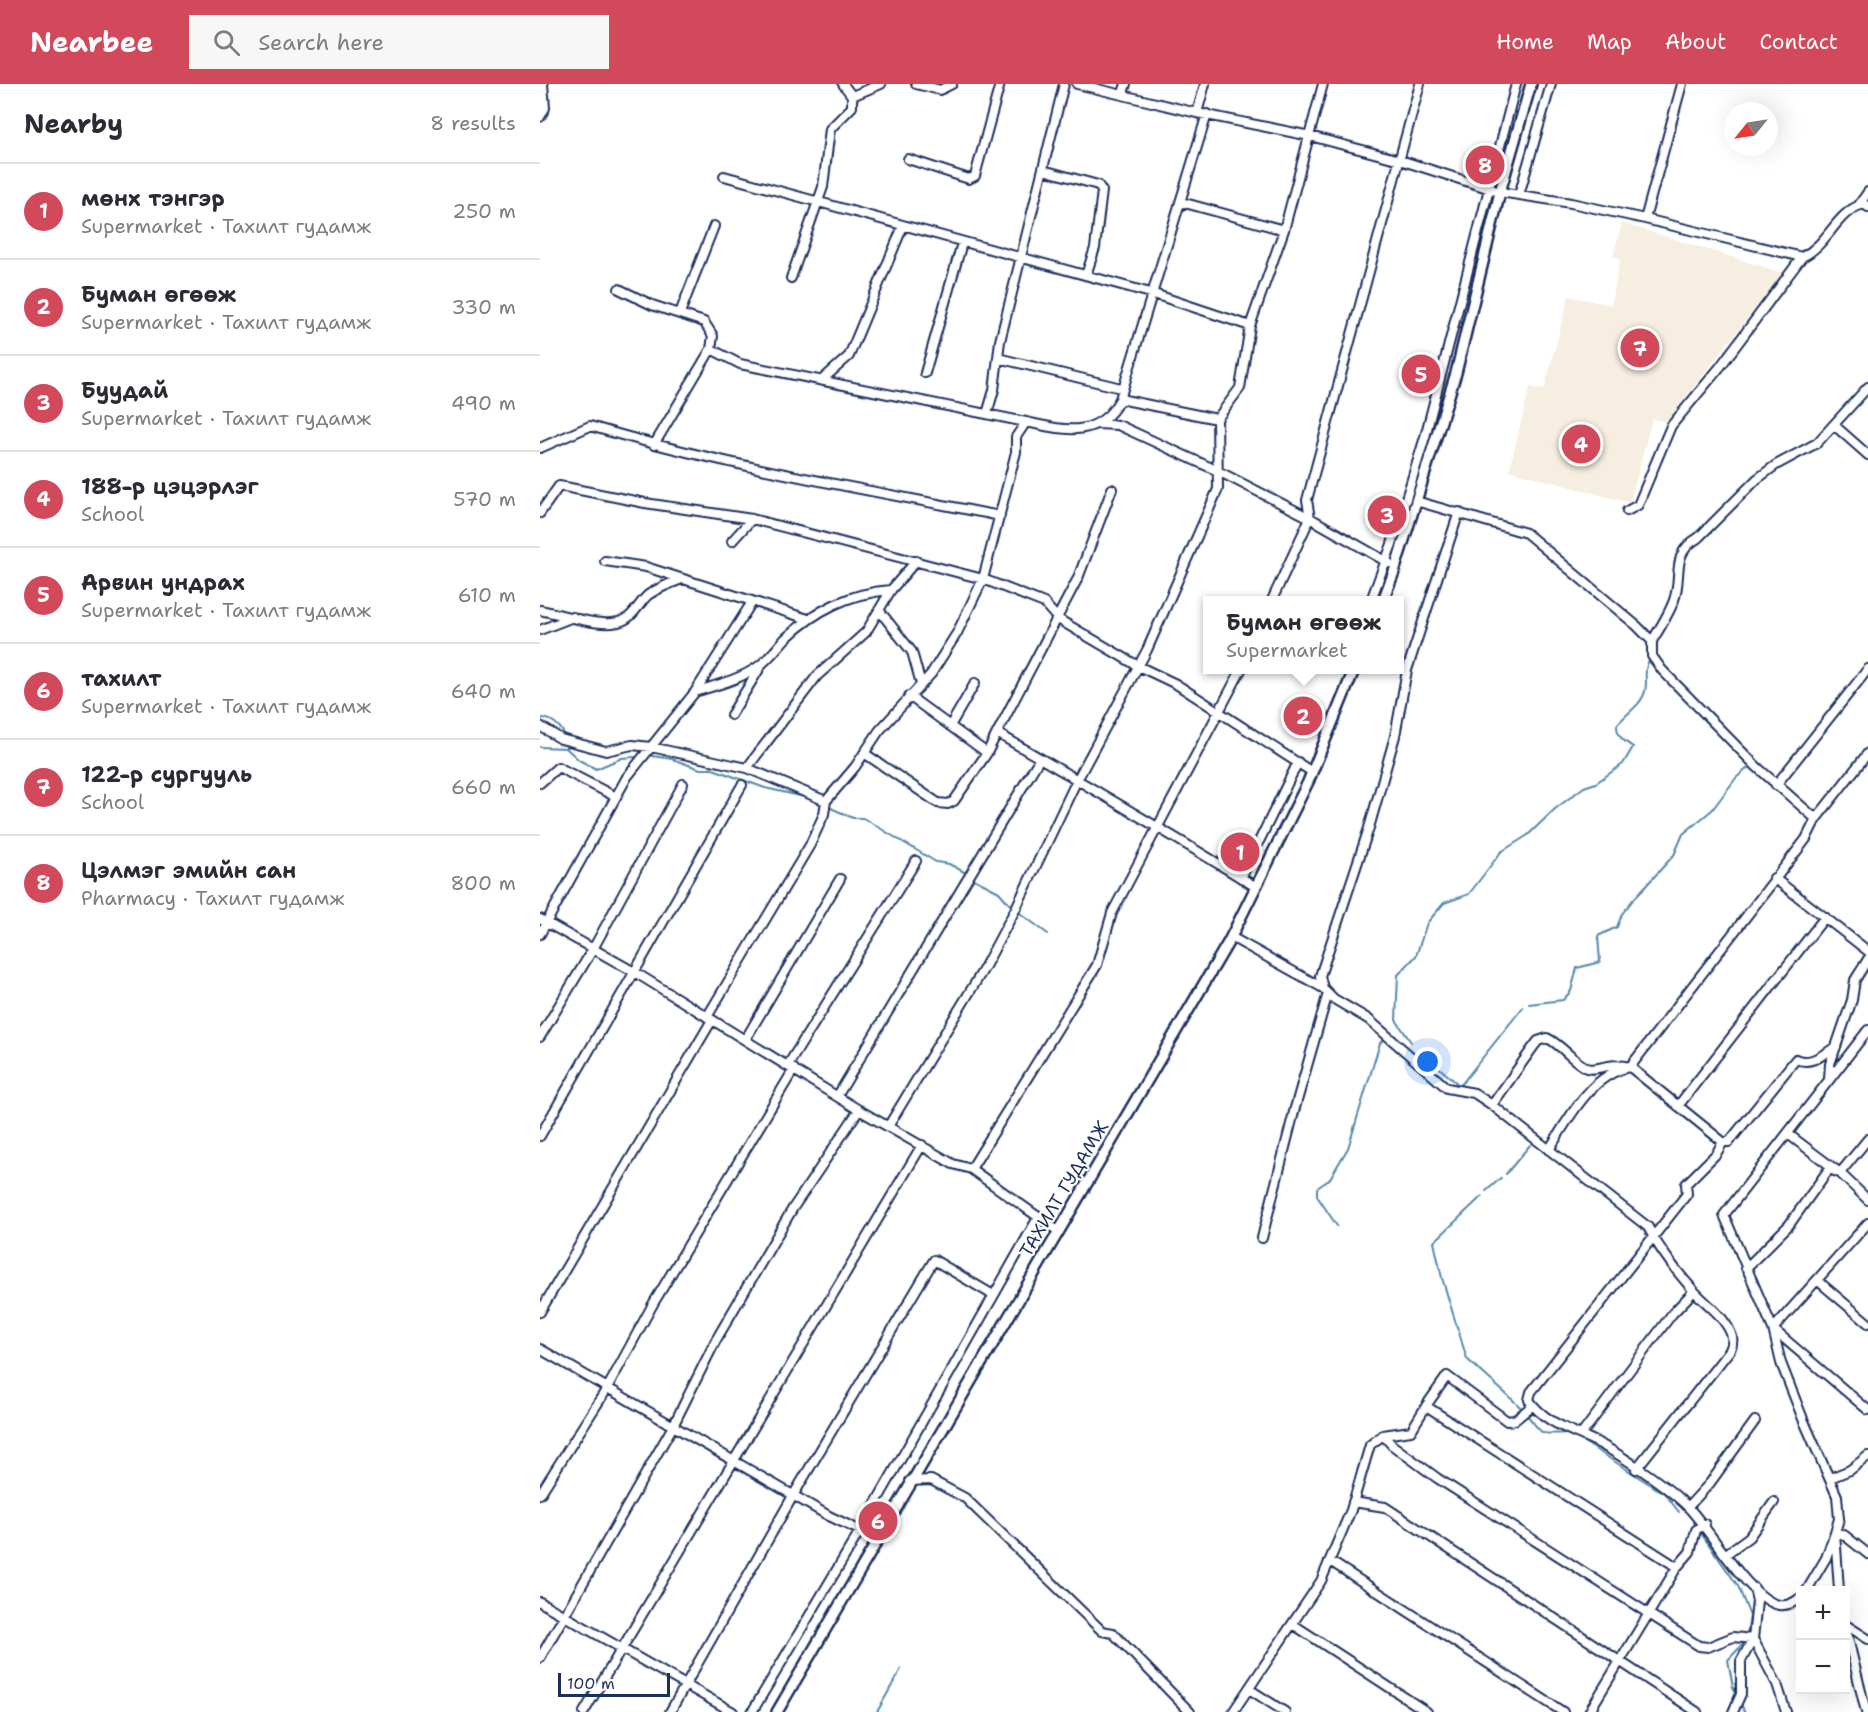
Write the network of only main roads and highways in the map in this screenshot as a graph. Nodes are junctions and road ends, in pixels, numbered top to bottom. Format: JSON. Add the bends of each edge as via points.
{"nodes":[{"id":1,"x":1531,"y":84,"type":"edge"},
{"id":2,"x":1385,"y":596,"type":"edge"},
{"id":3,"x":1352,"y":674,"type":"edge"},
{"id":4,"x":777,"y":1712,"type":"edge"}],
"edges":[{"from":1,"to":2,"type":"main road","via":[[1456,373]]},
{"from":3,"to":4,"type":"main road","name":"ТАХИЛТ ГУДАМЖ","via":[[1312,772],[1231,937]]}]}
